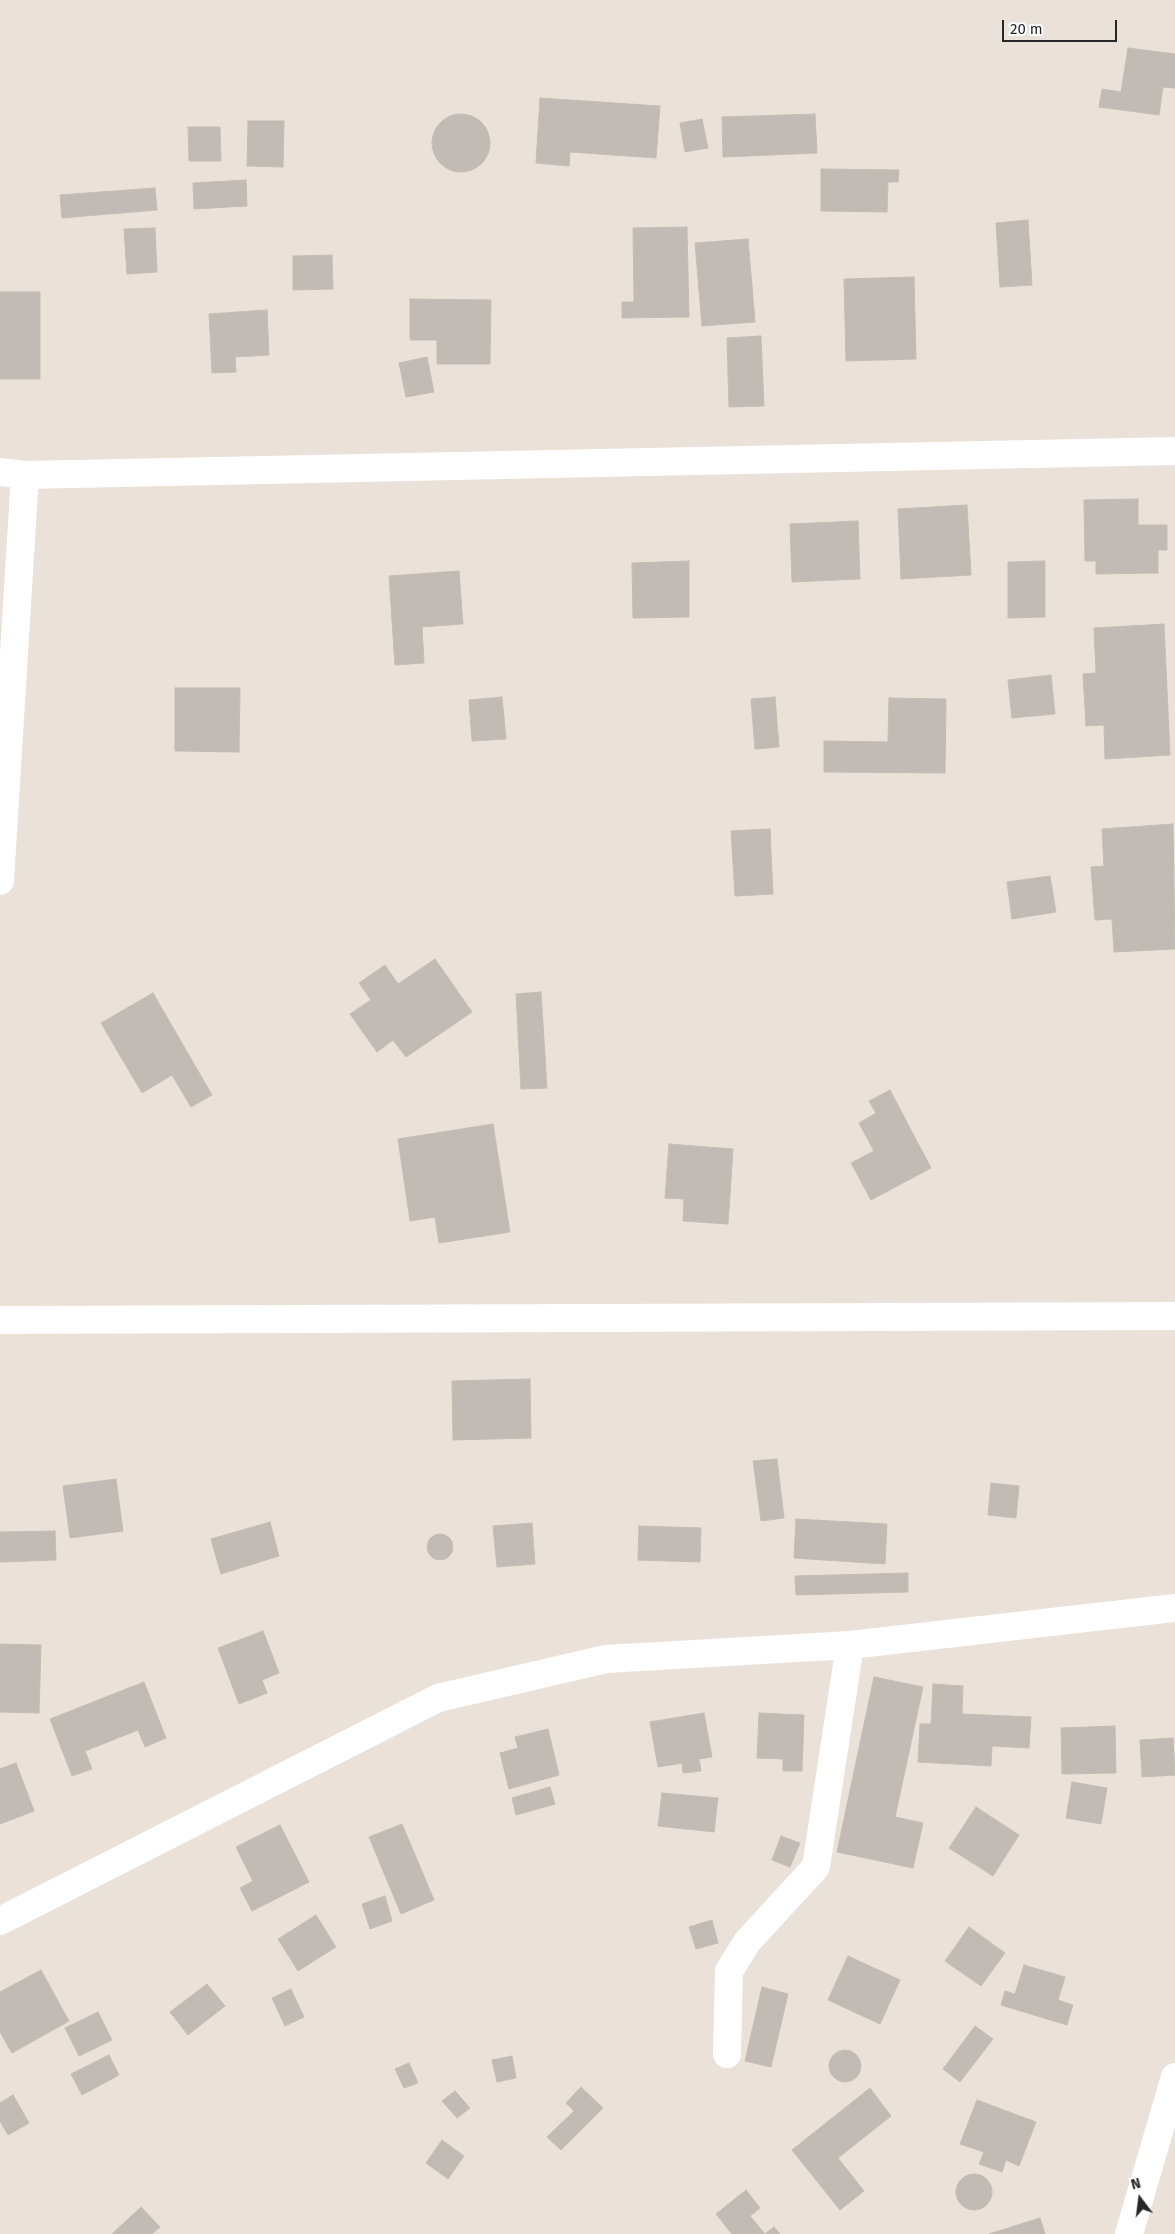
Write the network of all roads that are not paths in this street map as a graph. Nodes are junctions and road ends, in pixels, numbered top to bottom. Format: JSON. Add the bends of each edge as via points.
{"nodes":[{"id":1,"x":1175,"y":451,"type":"edge"},
{"id":2,"x":12,"y":474,"type":"edge"},
{"id":3,"x":0,"y":881,"type":"edge"},
{"id":4,"x":1175,"y":1316,"type":"edge"},
{"id":5,"x":0,"y":1320,"type":"edge"},
{"id":6,"x":1175,"y":1608,"type":"edge"},
{"id":7,"x":850,"y":1645,"type":"junction"},
{"id":8,"x":0,"y":1921,"type":"edge"},
{"id":9,"x":727,"y":2054,"type":"dead end"},
{"id":10,"x":1175,"y":2077,"type":"edge"},
{"id":11,"x":1129,"y":2234,"type":"edge"}],
"edges":[{"from":1,"to":2,"type":"street"},
{"from":2,"to":3,"type":"street"},
{"from":4,"to":5,"type":"street"},
{"from":6,"to":7,"type":"street"},
{"from":7,"to":8,"type":"street","via":[[606,1659],[438,1698]]},
{"from":7,"to":9,"type":"street","via":[[816,1867],[747,1942],[728,1971]]},
{"from":10,"to":11,"type":"street"}]}
